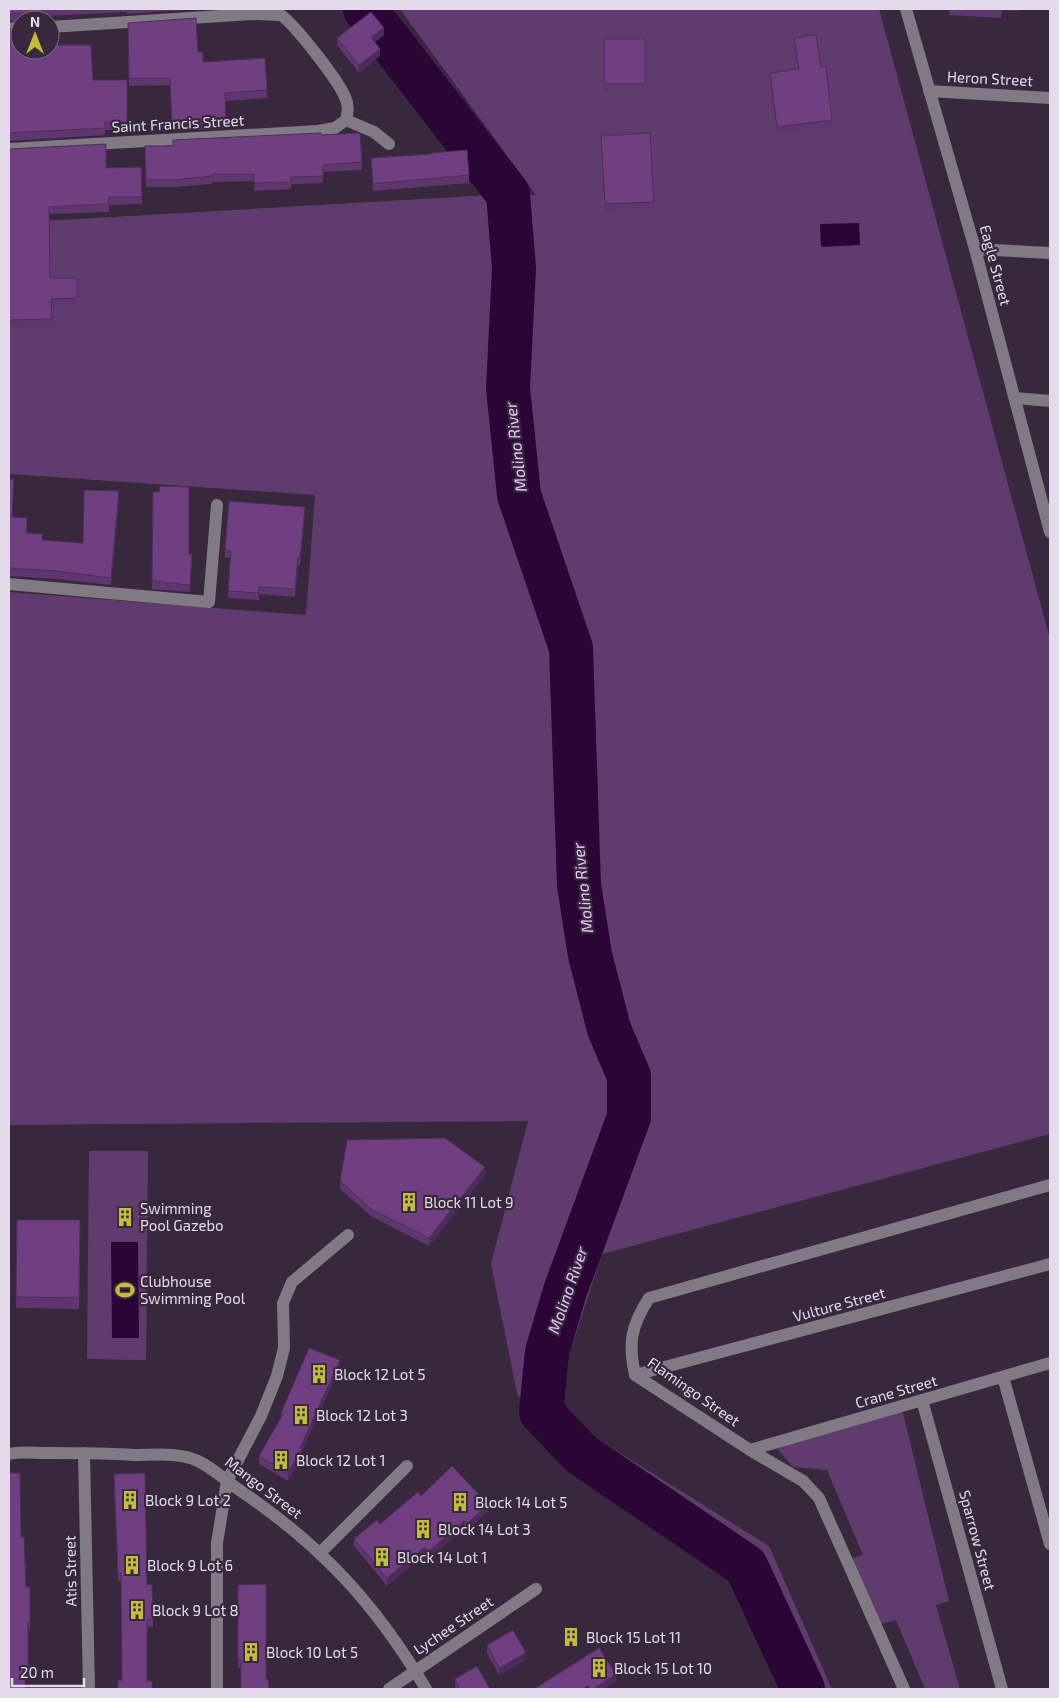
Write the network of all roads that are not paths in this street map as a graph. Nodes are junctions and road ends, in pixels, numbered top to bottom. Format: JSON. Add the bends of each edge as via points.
{"nodes":[{"id":1,"x":906,"y":9,"type":"edge"},
{"id":2,"x":154,"y":15,"type":"edge"},
{"id":3,"x":60,"y":26,"type":"edge"},
{"id":4,"x":929,"y":92,"type":"junction"},
{"id":5,"x":1050,"y":98,"type":"edge"},
{"id":6,"x":346,"y":120,"type":"junction"},
{"id":7,"x":389,"y":144,"type":"dead end"},
{"id":8,"x":9,"y":149,"type":"edge"},
{"id":9,"x":975,"y":248,"type":"junction"},
{"id":10,"x":1050,"y":253,"type":"edge"},
{"id":11,"x":1015,"y":398,"type":"junction"},
{"id":12,"x":1050,"y":401,"type":"edge"},
{"id":13,"x":217,"y":505,"type":"dead end"},
{"id":14,"x":1050,"y":532,"type":"edge"},
{"id":15,"x":9,"y":584,"type":"edge"},
{"id":16,"x":1050,"y":1185,"type":"edge"},
{"id":17,"x":348,"y":1235,"type":"dead end"},
{"id":18,"x":1050,"y":1264,"type":"edge"},
{"id":19,"x":1050,"y":1363,"type":"edge"},
{"id":20,"x":635,"y":1375,"type":"junction"},
{"id":21,"x":1003,"y":1377,"type":"junction"},
{"id":22,"x":922,"y":1400,"type":"junction"},
{"id":23,"x":750,"y":1450,"type":"junction"},
{"id":24,"x":84,"y":1452,"type":"junction"},
{"id":25,"x":9,"y":1454,"type":"edge"},
{"id":26,"x":408,"y":1466,"type":"dead end"},
{"id":27,"x":226,"y":1481,"type":"junction"},
{"id":28,"x":1050,"y":1544,"type":"edge"},
{"id":29,"x":321,"y":1552,"type":"junction"},
{"id":30,"x":536,"y":1589,"type":"dead end"},
{"id":31,"x":415,"y":1670,"type":"junction"},
{"id":32,"x":89,"y":1689,"type":"edge"},
{"id":33,"x":217,"y":1689,"type":"edge"},
{"id":34,"x":389,"y":1689,"type":"edge"},
{"id":35,"x":426,"y":1689,"type":"edge"},
{"id":36,"x":904,"y":1689,"type":"edge"},
{"id":37,"x":1002,"y":1689,"type":"edge"}],
"edges":[{"from":1,"to":4,"type":"street","name":"Eagle Street"},
{"from":2,"to":3,"type":"street"},
{"from":2,"to":6,"type":"street","via":[[281,15],[300,32],[345,96],[349,110]]},
{"from":4,"to":5,"type":"street","name":"Heron Street"},
{"from":4,"to":9,"type":"street","name":"Eagle Street"},
{"from":6,"to":7,"type":"street","via":[[374,132]]},
{"from":6,"to":8,"type":"street","name":"Saint Francis Street","via":[[335,128],[318,131]]},
{"from":9,"to":10,"type":"street"},
{"from":9,"to":11,"type":"street","name":"Eagle Street"},
{"from":11,"to":12,"type":"street"},
{"from":11,"to":14,"type":"street","name":"Eagle Street"},
{"from":13,"to":15,"type":"street","via":[[209,602]]},
{"from":16,"to":20,"type":"street","name":"Flamingo Street","via":[[649,1298],[638,1314],[633,1332],[630,1351]]},
{"from":17,"to":27,"type":"street","via":[[292,1282],[282,1304],[284,1348],[277,1376],[261,1416]]},
{"from":18,"to":20,"type":"street","name":"Vulture Street"},
{"from":19,"to":21,"type":"street","name":"Crane Street"},
{"from":20,"to":23,"type":"street","name":"Flamingo Street"},
{"from":21,"to":22,"type":"street","name":"Crane Street"},
{"from":21,"to":28,"type":"street"},
{"from":22,"to":23,"type":"street","name":"Crane Street"},
{"from":22,"to":37,"type":"street","name":"Sparrow Street"},
{"from":23,"to":36,"type":"street","name":"Flamingo Street","via":[[803,1481],[819,1498]]},
{"from":24,"to":25,"type":"street","name":"Mango Street"},
{"from":24,"to":27,"type":"street","name":"Mango Street","via":[[172,1455],[196,1460]]},
{"from":24,"to":32,"type":"street","name":"Atis Street"},
{"from":26,"to":29,"type":"street"},
{"from":27,"to":29,"type":"street","name":"Mango Street"},
{"from":27,"to":33,"type":"street","via":[[217,1543]]},
{"from":29,"to":31,"type":"street","name":"Mango Street","via":[[375,1612]]},
{"from":30,"to":31,"type":"street","name":"Lychee Street"},
{"from":31,"to":34,"type":"street","name":"Lychee Street"},
{"from":31,"to":35,"type":"street","name":"Mango Street"}]}
